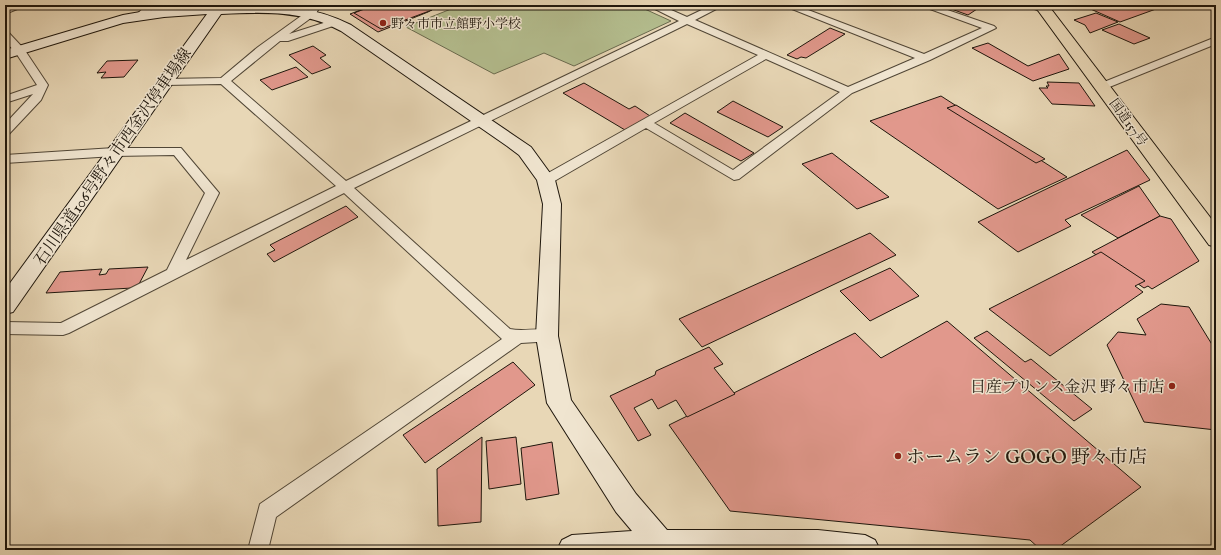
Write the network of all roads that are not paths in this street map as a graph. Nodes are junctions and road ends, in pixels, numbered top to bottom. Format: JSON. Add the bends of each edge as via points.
{"nodes":[{"id":1,"x":22,"y":5,"type":"edge"},
{"id":2,"x":152,"y":5,"type":"edge"},
{"id":3,"x":652,"y":5,"type":"edge"},
{"id":4,"x":719,"y":5,"type":"edge"},
{"id":5,"x":787,"y":5,"type":"edge"},
{"id":6,"x":924,"y":5,"type":"edge"},
{"id":7,"x":1038,"y":7,"type":"edge"},
{"id":8,"x":218,"y":8,"type":"edge"},
{"id":9,"x":314,"y":9,"type":"edge"},
{"id":10,"x":5,"y":11,"type":"edge"},
{"id":11,"x":140,"y":16,"type":"junction"},
{"id":12,"x":689,"y":21,"type":"junction"},
{"id":13,"x":336,"y":22,"type":"junction"},
{"id":14,"x":5,"y":35,"type":"edge"},
{"id":15,"x":1216,"y":40,"type":"edge"},
{"id":16,"x":269,"y":44,"type":"junction"},
{"id":17,"x":20,"y":50,"type":"junction"},
{"id":18,"x":5,"y":55,"type":"edge"},
{"id":19,"x":766,"y":55,"type":"junction"},
{"id":20,"x":926,"y":58,"type":"junction"},
{"id":21,"x":224,"y":81,"type":"junction"},
{"id":22,"x":164,"y":82,"type":"junction"},
{"id":23,"x":1103,"y":86,"type":"junction"},
{"id":24,"x":42,"y":87,"type":"junction"},
{"id":25,"x":848,"y":91,"type":"junction"},
{"id":26,"x":5,"y":100,"type":"edge"},
{"id":27,"x":484,"y":120,"type":"junction"},
{"id":28,"x":647,"y":124,"type":"junction"},
{"id":29,"x":5,"y":131,"type":"edge"},
{"id":30,"x":114,"y":152,"type":"junction"},
{"id":31,"x":5,"y":159,"type":"edge"},
{"id":32,"x":546,"y":180,"type":"junction"},
{"id":33,"x":345,"y":187,"type":"junction"},
{"id":34,"x":1216,"y":240,"type":"edge"},
{"id":35,"x":172,"y":275,"type":"junction"},
{"id":36,"x":5,"y":306,"type":"edge"},
{"id":37,"x":5,"y":328,"type":"edge"},
{"id":38,"x":547,"y":336,"type":"junction"},
{"id":39,"x":518,"y":337,"type":"junction"},
{"id":40,"x":662,"y":547,"type":"edge"},
{"id":41,"x":258,"y":550,"type":"edge"},
{"id":42,"x":572,"y":550,"type":"edge"},
{"id":43,"x":865,"y":550,"type":"edge"}],
"edges":[{"from":1,"to":10,"type":"street"},
{"from":2,"to":11,"type":"street"},
{"from":3,"to":12,"type":"street"},
{"from":4,"to":12,"type":"street"},
{"from":5,"to":20,"type":"street"},
{"from":6,"to":20,"type":"street","via":[[991,28]]},
{"from":7,"to":23,"type":"highway","name":"国道157号"},
{"from":8,"to":9,"type":"street"},
{"from":8,"to":11,"type":"street"},
{"from":8,"to":22,"type":"street","name":"石川県道106号野々市西金沢停車場線"},
{"from":9,"to":13,"type":"street"},
{"from":9,"to":16,"type":"street"},
{"from":11,"to":17,"type":"street"},
{"from":12,"to":19,"type":"street"},
{"from":12,"to":27,"type":"street"},
{"from":13,"to":16,"type":"street"},
{"from":13,"to":27,"type":"street"},
{"from":14,"to":17,"type":"street"},
{"from":15,"to":23,"type":"street"},
{"from":16,"to":21,"type":"street"},
{"from":17,"to":18,"type":"street"},
{"from":17,"to":24,"type":"street"},
{"from":19,"to":25,"type":"street"},
{"from":19,"to":28,"type":"street"},
{"from":20,"to":25,"type":"street"},
{"from":21,"to":22,"type":"street"},
{"from":21,"to":33,"type":"street"},
{"from":22,"to":30,"type":"street","name":"石川県道106号野々市西金沢停車場線"},
{"from":23,"to":34,"type":"highway","name":"国道157号"},
{"from":24,"to":26,"type":"street"},
{"from":24,"to":29,"type":"street","via":[[37,98]]},
{"from":25,"to":28,"type":"street","via":[[734,176]]},
{"from":27,"to":32,"type":"street","via":[[525,152]]},
{"from":27,"to":33,"type":"street"},
{"from":28,"to":32,"type":"street"},
{"from":30,"to":31,"type":"street"},
{"from":30,"to":35,"type":"street","via":[[177,151],[212,192]]},
{"from":30,"to":36,"type":"street","name":"石川県道106号野々市西金沢停車場線"},
{"from":32,"to":38,"type":"street","via":[[552,204]]},
{"from":33,"to":35,"type":"street"},
{"from":33,"to":39,"type":"street","via":[[505,334]]},
{"from":35,"to":37,"type":"street","via":[[64,329]]},
{"from":38,"to":39,"type":"street"},
{"from":38,"to":40,"type":"street","via":[[559,403],[626,502]]},
{"from":39,"to":41,"type":"street","via":[[267,511]]},
{"from":40,"to":42,"type":"street"},
{"from":40,"to":43,"type":"street","via":[[818,544]]}]}
